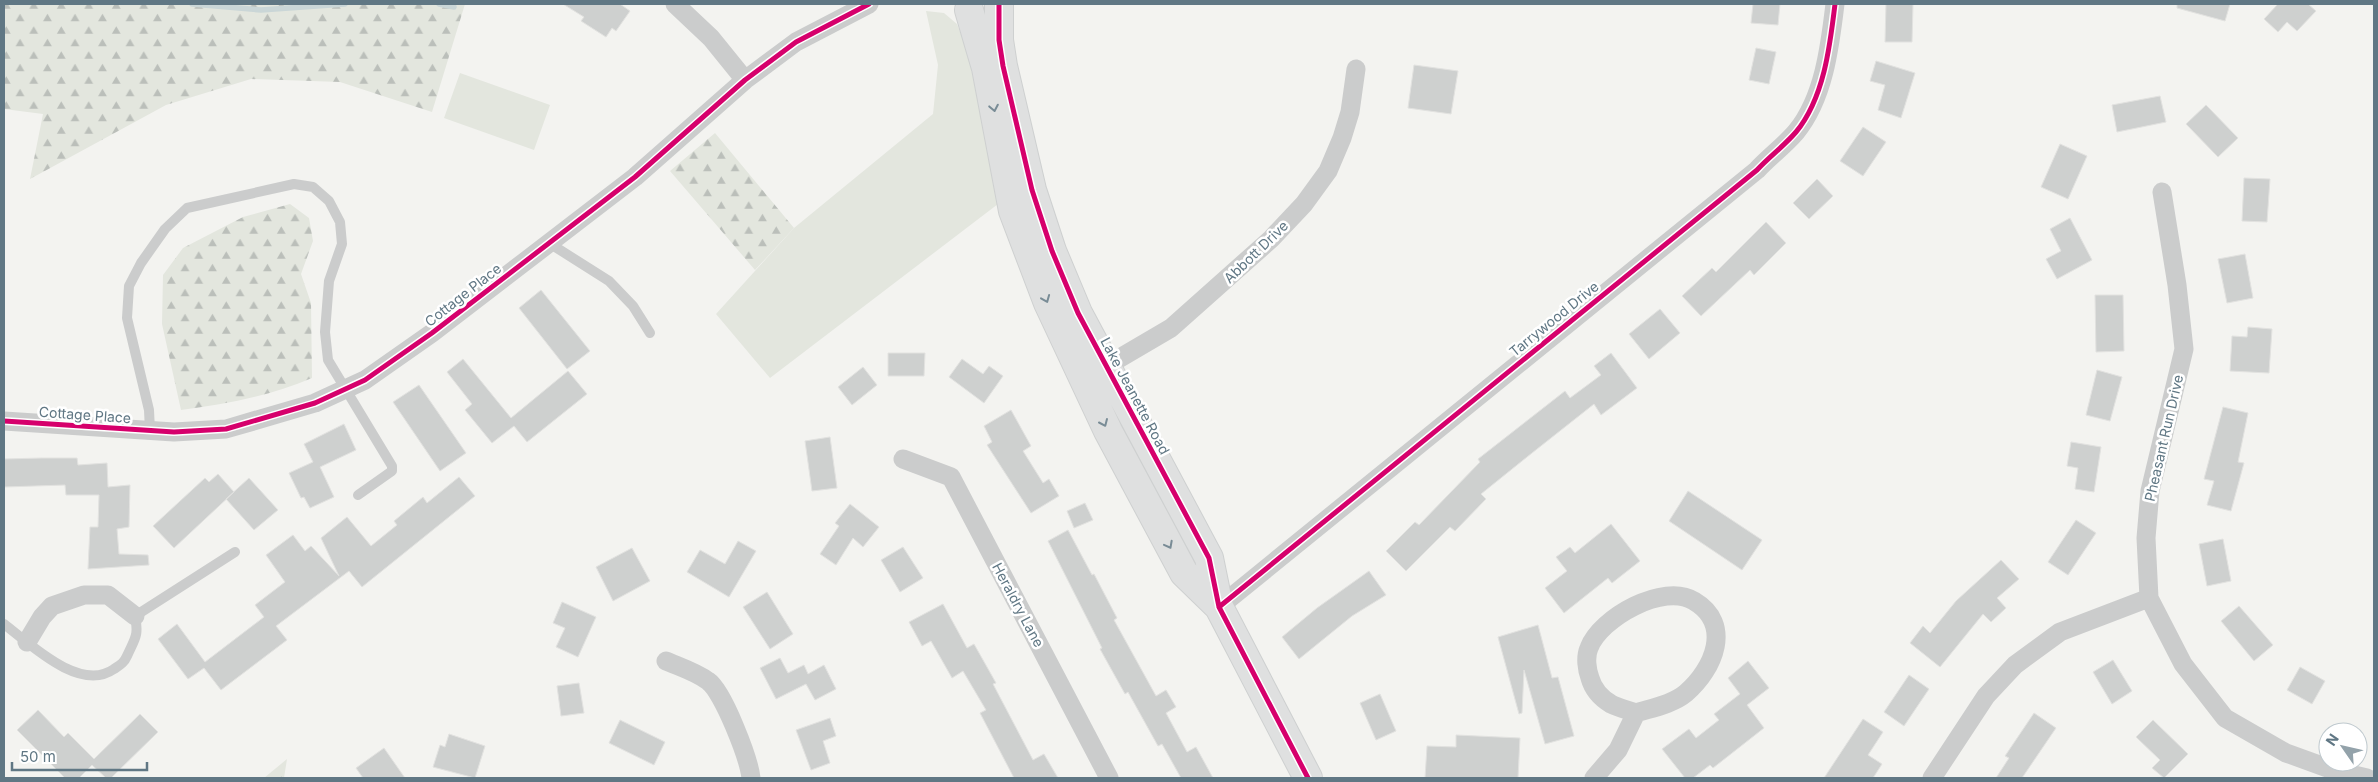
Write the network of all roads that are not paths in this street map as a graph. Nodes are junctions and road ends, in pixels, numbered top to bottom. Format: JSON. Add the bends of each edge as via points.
{"nodes":[{"id":1,"x":675,"y":4,"type":"edge"},
{"id":2,"x":869,"y":4,"type":"edge"},
{"id":3,"x":998,"y":4,"type":"edge"},
{"id":4,"x":1835,"y":4,"type":"edge"},
{"id":5,"x":963,"y":7,"type":"edge"},
{"id":6,"x":1356,"y":69,"type":"dead end"},
{"id":7,"x":745,"y":80,"type":"junction"},
{"id":8,"x":2162,"y":192,"type":"dead end"},
{"id":9,"x":549,"y":243,"type":"junction"},
{"id":10,"x":650,"y":333,"type":"dead end"},
{"id":11,"x":1095,"y":373,"type":"junction"},
{"id":12,"x":345,"y":389,"type":"junction"},
{"id":13,"x":4,"y":421,"type":"edge"},
{"id":14,"x":150,"y":431,"type":"junction"},
{"id":15,"x":903,"y":459,"type":"dead end"},
{"id":16,"x":358,"y":495,"type":"dead end"},
{"id":17,"x":235,"y":552,"type":"dead end"},
{"id":18,"x":2149,"y":598,"type":"junction"},
{"id":19,"x":1219,"y":607,"type":"junction"},
{"id":20,"x":135,"y":616,"type":"junction"},
{"id":21,"x":4,"y":624,"type":"edge"},
{"id":22,"x":27,"y":642,"type":"junction"},
{"id":23,"x":666,"y":661,"type":"dead end"},
{"id":24,"x":1636,"y":713,"type":"junction"},
{"id":25,"x":751,"y":778,"type":"edge"},
{"id":26,"x":1109,"y":778,"type":"edge"},
{"id":27,"x":1308,"y":778,"type":"edge"},
{"id":28,"x":1594,"y":778,"type":"edge"},
{"id":29,"x":1932,"y":778,"type":"edge"},
{"id":30,"x":2367,"y":778,"type":"edge"}],
"edges":[{"from":1,"to":7,"type":"street","via":[[711,38]]},
{"from":2,"to":7,"type":"street","name":"Cottage Place","via":[[796,42]]},
{"from":3,"to":5,"type":"street","via":[[980,10]]},
{"from":3,"to":11,"type":"street","name":"Lake Jeanette Road","via":[[1003,66],[1032,190],[1052,251],[1078,313]]},
{"from":4,"to":19,"type":"street","name":"Tarrywood Drive","via":[[1831,44],[1819,92],[1796,131],[1756,170]]},
{"from":5,"to":11,"type":"street","name":"Lake Jeanette Road","one_way":true,"via":[[986,68],[1014,211],[1048,303]]},
{"from":6,"to":11,"type":"street","name":"Abbott Drive","via":[[1350,112],[1342,138],[1328,171],[1304,204],[1271,239],[1170,328]]},
{"from":7,"to":9,"type":"street","name":"Cottage Place","via":[[635,177]]},
{"from":8,"to":18,"type":"street","name":"Pheasant Run Drive","via":[[2184,349],[2150,491],[2146,538]]},
{"from":9,"to":10,"type":"lane","via":[[609,281],[633,306]]},
{"from":9,"to":12,"type":"street","name":"Cottage Place","via":[[432,333],[364,380]]},
{"from":11,"to":19,"type":"street","name":"Lake Jeanette Road","via":[[1209,558]]},
{"from":12,"to":14,"type":"street","name":"Cottage Place","via":[[314,403],[226,429]]},
{"from":12,"to":14,"type":"lane","via":[[328,360],[325,332],[329,281],[342,244],[340,222],[329,201],[313,188],[294,184],[272,188],[187,208],[164,229],[141,263],[130,286],[127,318],[149,410]]},
{"from":12,"to":16,"type":"lane","via":[[392,466],[392,471]]},
{"from":13,"to":14,"type":"street","name":"Cottage Place"},
{"from":15,"to":26,"type":"street","name":"Heraldry Lane","via":[[951,477]]},
{"from":17,"to":20,"type":"lane"},
{"from":18,"to":29,"type":"street","via":[[2060,632],[2015,665],[1986,696]]},
{"from":18,"to":30,"type":"street","name":"Pheasant Run Drive","via":[[2183,664],[2225,718],[2286,753]]},
{"from":19,"to":27,"type":"street","name":"Lake Jeanette Road"},
{"from":20,"to":22,"type":"street","via":[[108,595],[84,595],[52,606]]},
{"from":20,"to":22,"type":"lane","via":[[138,632],[125,662],[111,672],[91,677],[64,668]]},
{"from":21,"to":22,"type":"lane"},
{"from":23,"to":25,"type":"street","via":[[710,681],[728,711]]},
{"from":24,"to":24,"type":"street","via":[[1611,704],[1593,689],[1587,669],[1588,649],[1600,630],[1622,613],[1653,599],[1676,594],[1689,597],[1702,605],[1713,619],[1717,638],[1714,656],[1685,694]]},
{"from":24,"to":28,"type":"street","via":[[1618,750]]}]}
